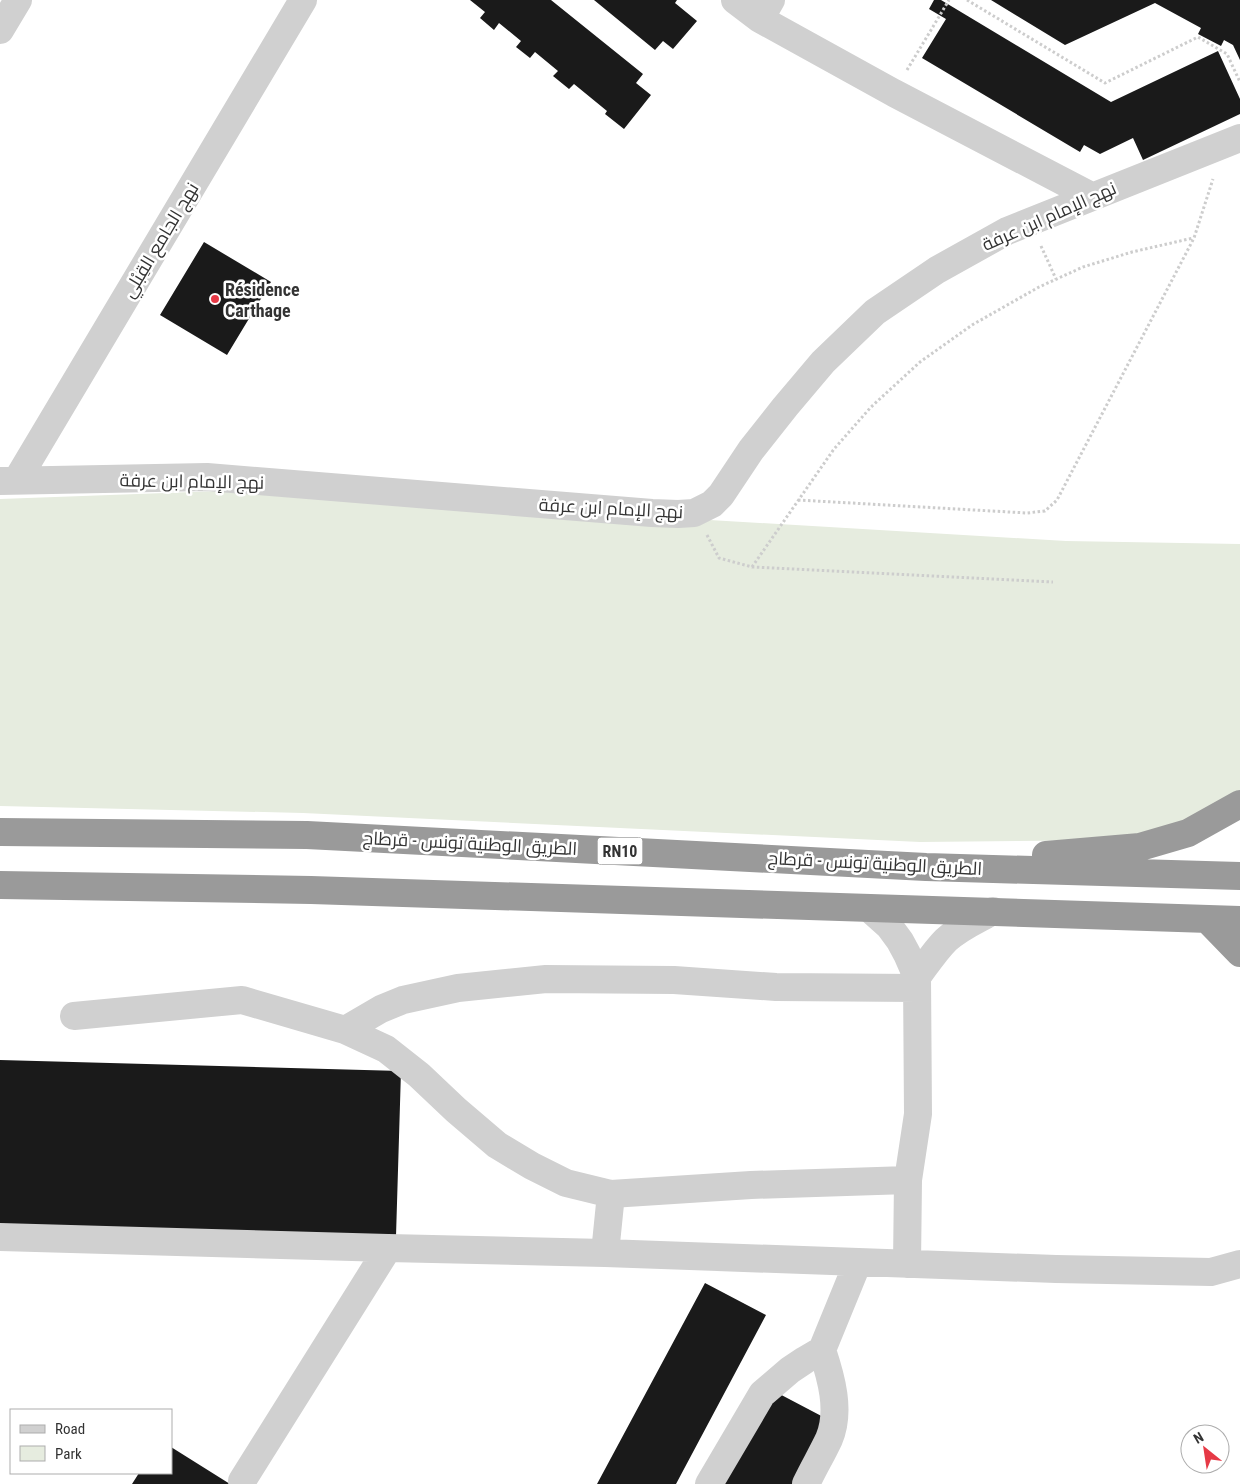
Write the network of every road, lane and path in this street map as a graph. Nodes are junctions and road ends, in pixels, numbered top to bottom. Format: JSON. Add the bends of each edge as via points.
{"nodes":[{"id":1,"x":18,"y":0,"type":"edge"},
{"id":2,"x":303,"y":0,"type":"edge"},
{"id":3,"x":735,"y":0,"type":"edge"},
{"id":4,"x":949,"y":0,"type":"edge"},
{"id":5,"x":968,"y":0,"type":"edge"},
{"id":6,"x":766,"y":10,"type":"edge"},
{"id":7,"x":0,"y":30,"type":"edge"},
{"id":8,"x":1240,"y":82,"type":"edge"},
{"id":9,"x":894,"y":93,"type":"junction"},
{"id":10,"x":1232,"y":141,"type":"edge"},
{"id":11,"x":1090,"y":196,"type":"junction"},
{"id":12,"x":1030,"y":221,"type":"junction"},
{"id":13,"x":1194,"y":238,"type":"junction"},
{"id":14,"x":1056,"y":279,"type":"junction"},
{"id":15,"x":8,"y":481,"type":"edge"},
{"id":16,"x":798,"y":500,"type":"junction"},
{"id":17,"x":694,"y":513,"type":"junction"},
{"id":18,"x":752,"y":567,"type":"junction"},
{"id":19,"x":1053,"y":582,"type":"dead end"},
{"id":20,"x":1240,"y":804,"type":"edge"},
{"id":21,"x":0,"y":832,"type":"edge"},
{"id":22,"x":926,"y":867,"type":"junction"},
{"id":23,"x":1240,"y":876,"type":"edge"},
{"id":24,"x":0,"y":885,"type":"edge"},
{"id":25,"x":870,"y":909,"type":"junction"},
{"id":26,"x":993,"y":912,"type":"junction"},
{"id":27,"x":1208,"y":920,"type":"junction"},
{"id":28,"x":1240,"y":920,"type":"edge"},
{"id":29,"x":1240,"y":953,"type":"edge"},
{"id":30,"x":917,"y":983,"type":"junction"},
{"id":31,"x":74,"y":1016,"type":"dead end"},
{"id":32,"x":345,"y":1030,"type":"junction"},
{"id":33,"x":908,"y":1180,"type":"junction"},
{"id":34,"x":611,"y":1194,"type":"junction"},
{"id":35,"x":0,"y":1236,"type":"edge"},
{"id":36,"x":388,"y":1248,"type":"junction"},
{"id":37,"x":605,"y":1253,"type":"junction"},
{"id":38,"x":858,"y":1262,"type":"junction"},
{"id":39,"x":907,"y":1264,"type":"junction"},
{"id":40,"x":1240,"y":1264,"type":"edge"},
{"id":41,"x":1211,"y":1272,"type":"junction"},
{"id":42,"x":1240,"y":1283,"type":"edge"},
{"id":43,"x":822,"y":1350,"type":"junction"},
{"id":44,"x":242,"y":1481,"type":"dead end"},
{"id":45,"x":709,"y":1484,"type":"edge"},
{"id":46,"x":806,"y":1484,"type":"edge"}],
"edges":[{"from":1,"to":7,"type":"street"},
{"from":2,"to":15,"type":"street","name":"نهج الجامع القِبْلي"},
{"from":3,"to":6,"type":"street"},
{"from":4,"to":9,"type":"path"},
{"from":5,"to":8,"type":"path","via":[[1105,83],[1198,37],[1227,54]]},
{"from":6,"to":9,"type":"street"},
{"from":9,"to":11,"type":"street"},
{"from":10,"to":11,"type":"street","name":"نهج الإمام ابن عرفة"},
{"from":10,"to":13,"type":"path"},
{"from":11,"to":12,"type":"street","name":"نهج الإمام ابن عرفة"},
{"from":12,"to":14,"type":"path"},
{"from":12,"to":17,"type":"street","name":"نهج الإمام ابن عرفة","via":[[937,270],[875,312],[823,362],[785,407],[721,495]]},
{"from":13,"to":14,"type":"path","via":[[1132,252]]},
{"from":13,"to":16,"type":"path","via":[[1057,500],[1045,511],[1027,513]]},
{"from":14,"to":16,"type":"path","via":[[972,325],[920,362],[871,407],[834,449]]},
{"from":15,"to":17,"type":"street","name":"نهج الإمام ابن عرفة","via":[[207,477],[652,513]]},
{"from":16,"to":18,"type":"path"},
{"from":17,"to":18,"type":"path","via":[[719,558]]},
{"from":18,"to":19,"type":"path"},
{"from":20,"to":22,"type":"highway","via":[[1188,833],[1140,846]]},
{"from":21,"to":22,"type":"highway","name":"الطريق الوطنية تونس - قرطاج","number":"RN10","via":[[307,835]]},
{"from":22,"to":23,"type":"highway","name":"الطريق الوطنية تونس - قرطاج","number":"RN10"},
{"from":24,"to":25,"type":"highway","via":[[321,890]]},
{"from":25,"to":26,"type":"highway"},
{"from":25,"to":30,"type":"street","via":[[900,941]]},
{"from":26,"to":27,"type":"highway"},
{"from":26,"to":30,"type":"street","via":[[970,923],[946,941]]},
{"from":27,"to":28,"type":"highway"},
{"from":27,"to":29,"type":"highway"},
{"from":30,"to":32,"type":"street","via":[[776,987],[674,980],[546,978],[458,988],[402,1000]]},
{"from":30,"to":33,"type":"street","via":[[918,1114]]},
{"from":31,"to":32,"type":"street","via":[[242,1000]]},
{"from":32,"to":34,"type":"street","via":[[386,1049],[420,1075],[497,1145],[566,1183]]},
{"from":33,"to":34,"type":"street"},
{"from":33,"to":39,"type":"street"},
{"from":34,"to":37,"type":"street"},
{"from":35,"to":36,"type":"street"},
{"from":36,"to":37,"type":"street"},
{"from":36,"to":44,"type":"street"},
{"from":37,"to":38,"type":"street"},
{"from":38,"to":39,"type":"street"},
{"from":38,"to":43,"type":"street"},
{"from":39,"to":41,"type":"street"},
{"from":40,"to":41,"type":"street"},
{"from":41,"to":42,"type":"street"},
{"from":43,"to":45,"type":"street","via":[[790,1370],[762,1394]]},
{"from":43,"to":46,"type":"street","via":[[835,1412],[830,1437]]}]}
